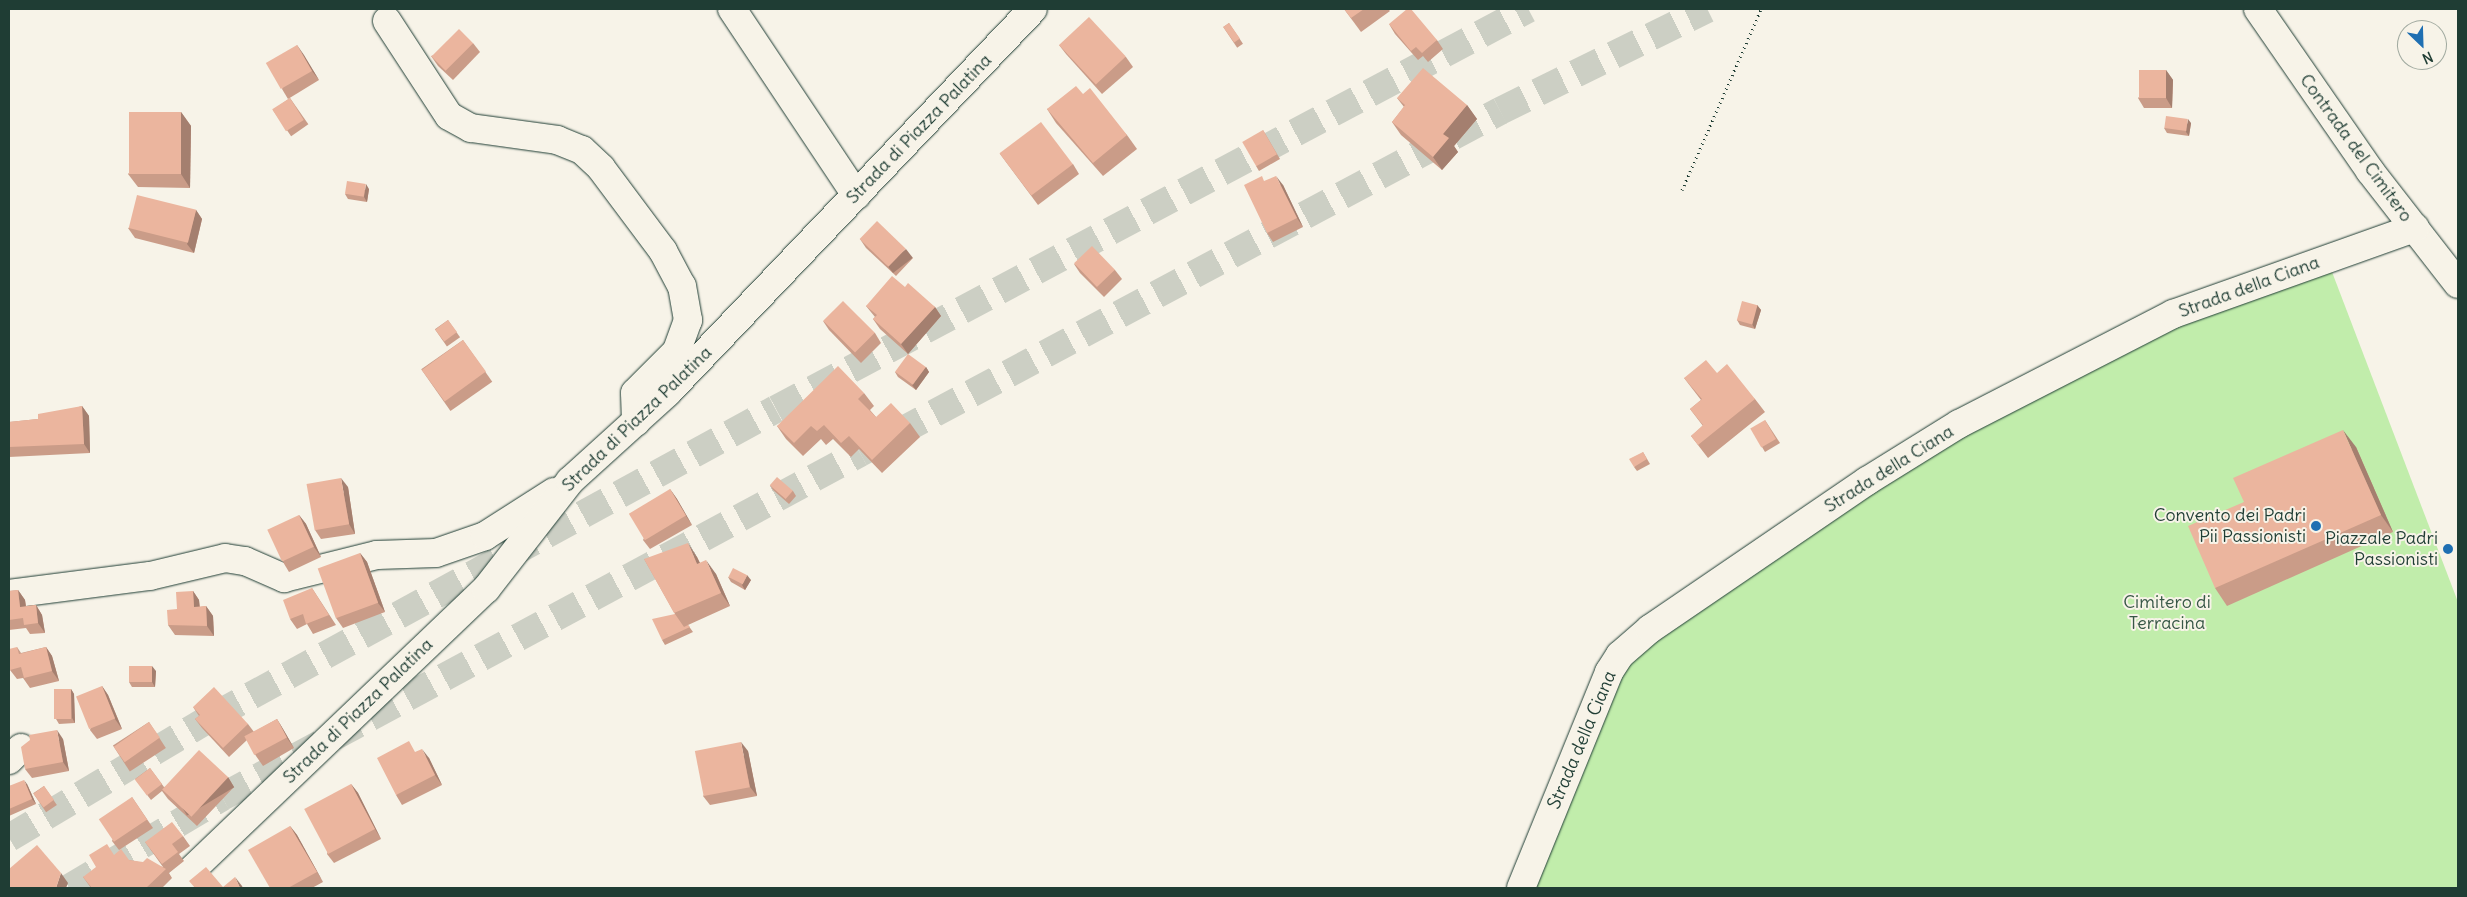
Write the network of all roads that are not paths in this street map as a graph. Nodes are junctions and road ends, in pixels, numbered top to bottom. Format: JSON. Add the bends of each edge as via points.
{"nodes":[{"id":1,"x":732,"y":9,"type":"edge"},
{"id":2,"x":1033,"y":9,"type":"edge"},
{"id":3,"x":2258,"y":9,"type":"edge"},
{"id":4,"x":387,"y":21,"type":"dead end"},
{"id":5,"x":856,"y":195,"type":"junction"},
{"id":6,"x":2414,"y":228,"type":"junction"},
{"id":7,"x":2458,"y":284,"type":"edge"},
{"id":8,"x":636,"y":422,"type":"junction"},
{"id":9,"x":570,"y":481,"type":"junction"},
{"id":10,"x":9,"y":594,"type":"edge"},
{"id":11,"x":173,"y":888,"type":"edge"},
{"id":12,"x":1520,"y":888,"type":"edge"}],
"edges":[{"from":1,"to":5,"type":"street"},
{"from":2,"to":5,"type":"street","name":"Strada di Piazza Palatina"},
{"from":3,"to":6,"type":"street","name":"Contrada del Cimitero","via":[[2370,171]]},
{"from":4,"to":8,"type":"street","via":[[449,116],[471,128],[557,140],[582,150],[601,168],[662,251],[684,292],[687,325],[677,350],[635,393]]},
{"from":5,"to":8,"type":"street","name":"Strada di Piazza Palatina"},
{"from":6,"to":7,"type":"street","name":"Contrada del Cimitero"},
{"from":6,"to":12,"type":"street","name":"Strada della Ciana","via":[[2173,314],[2056,374],[1914,450],[1650,629],[1620,655],[1609,672]]},
{"from":8,"to":9,"type":"street","name":"Strada di Piazza Palatina"},
{"from":9,"to":10,"type":"street","via":[[485,536],[436,553],[377,555],[284,578],[245,561],[225,558],[150,576]]},
{"from":9,"to":11,"type":"street","name":"Strada di Piazza Palatina","via":[[486,589]]}]}
